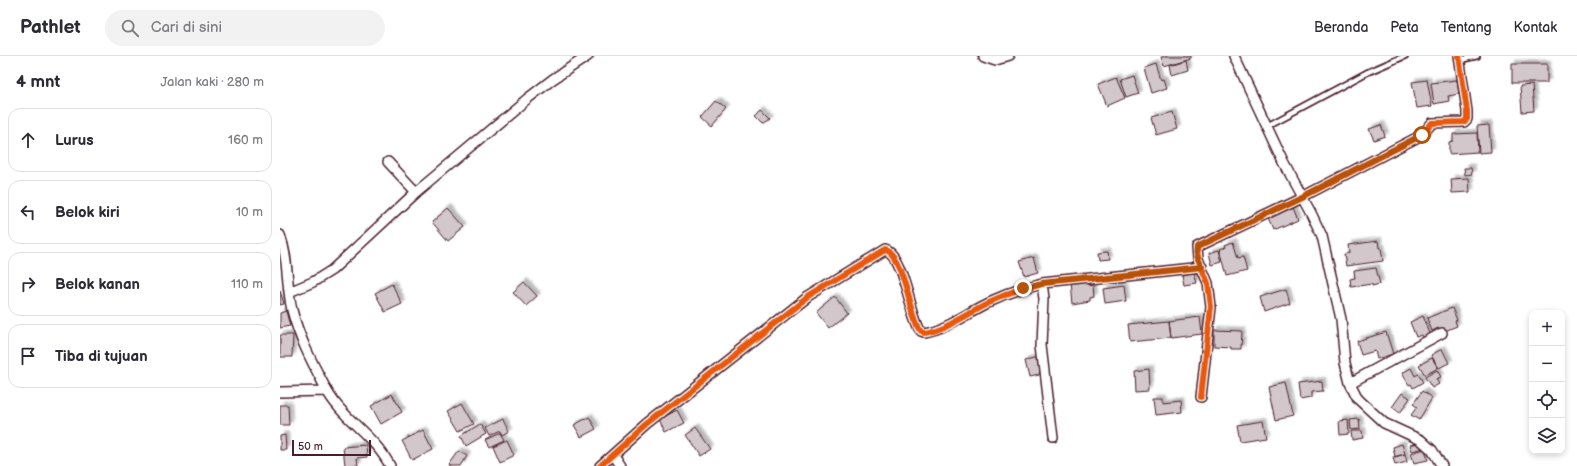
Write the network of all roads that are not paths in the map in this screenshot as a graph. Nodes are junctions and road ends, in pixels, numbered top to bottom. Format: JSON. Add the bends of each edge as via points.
{"nodes":[{"id":1,"x":588,"y":56,"type":"edge"},
{"id":2,"x":983,"y":56,"type":"edge"},
{"id":3,"x":1008,"y":56,"type":"edge"},
{"id":4,"x":1234,"y":56,"type":"edge"},
{"id":5,"x":1405,"y":56,"type":"edge"},
{"id":6,"x":1477,"y":56,"type":"edge"},
{"id":7,"x":1460,"y":58,"type":"edge"},
{"id":8,"x":1267,"y":126,"type":"junction"},
{"id":9,"x":388,"y":162,"type":"dead end"},
{"id":10,"x":416,"y":192,"type":"junction"},
{"id":11,"x":1302,"y":197,"type":"junction"},
{"id":12,"x":280,"y":235,"type":"edge"},
{"id":13,"x":1202,"y":267,"type":"junction"},
{"id":14,"x":1042,"y":284,"type":"junction"},
{"id":15,"x":289,"y":292,"type":"junction"},
{"id":16,"x":1442,"y":333,"type":"dead end"},
{"id":17,"x":1350,"y":383,"type":"junction"},
{"id":18,"x":327,"y":391,"type":"junction"},
{"id":19,"x":280,"y":392,"type":"edge"},
{"id":20,"x":1201,"y":397,"type":"dead end"},
{"id":21,"x":1053,"y":438,"type":"dead end"},
{"id":22,"x":613,"y":455,"type":"junction"},
{"id":23,"x":390,"y":466,"type":"edge"},
{"id":24,"x":600,"y":466,"type":"edge"},
{"id":25,"x":620,"y":466,"type":"edge"},
{"id":26,"x":1442,"y":466,"type":"edge"}],
"edges":[{"from":1,"to":10,"type":"street","via":[[543,87]]},
{"from":2,"to":3,"type":"street","via":[[995,60]]},
{"from":4,"to":8,"type":"street"},
{"from":5,"to":8,"type":"lane","via":[[1368,72]]},
{"from":6,"to":7,"type":"lane"},
{"from":7,"to":11,"type":"street","via":[[1467,111],[1467,119],[1464,122],[1432,123],[1422,135]]},
{"from":8,"to":11,"type":"street"},
{"from":9,"to":10,"type":"street"},
{"from":10,"to":15,"type":"street","via":[[332,270],[313,282]]},
{"from":11,"to":13,"type":"street","via":[[1197,247],[1196,253]]},
{"from":11,"to":17,"type":"street","via":[[1322,236],[1328,258]]},
{"from":12,"to":15,"type":"street","via":[[286,258]]},
{"from":13,"to":14,"type":"street"},
{"from":13,"to":20,"type":"street","via":[[1208,283],[1211,307]]},
{"from":14,"to":21,"type":"street","via":[[1042,345]]},
{"from":14,"to":22,"type":"street","via":[[1023,288],[924,332],[916,322],[906,286],[894,257],[885,250],[808,297],[647,424]]},
{"from":15,"to":18,"type":"street","via":[[299,334]]},
{"from":16,"to":17,"type":"street"},
{"from":17,"to":26,"type":"street","via":[[1358,399],[1370,411],[1384,423],[1420,440],[1432,450]]},
{"from":18,"to":19,"type":"street"},
{"from":18,"to":23,"type":"street","via":[[378,448]]},
{"from":22,"to":24,"type":"street"},
{"from":22,"to":25,"type":"street"}]}
